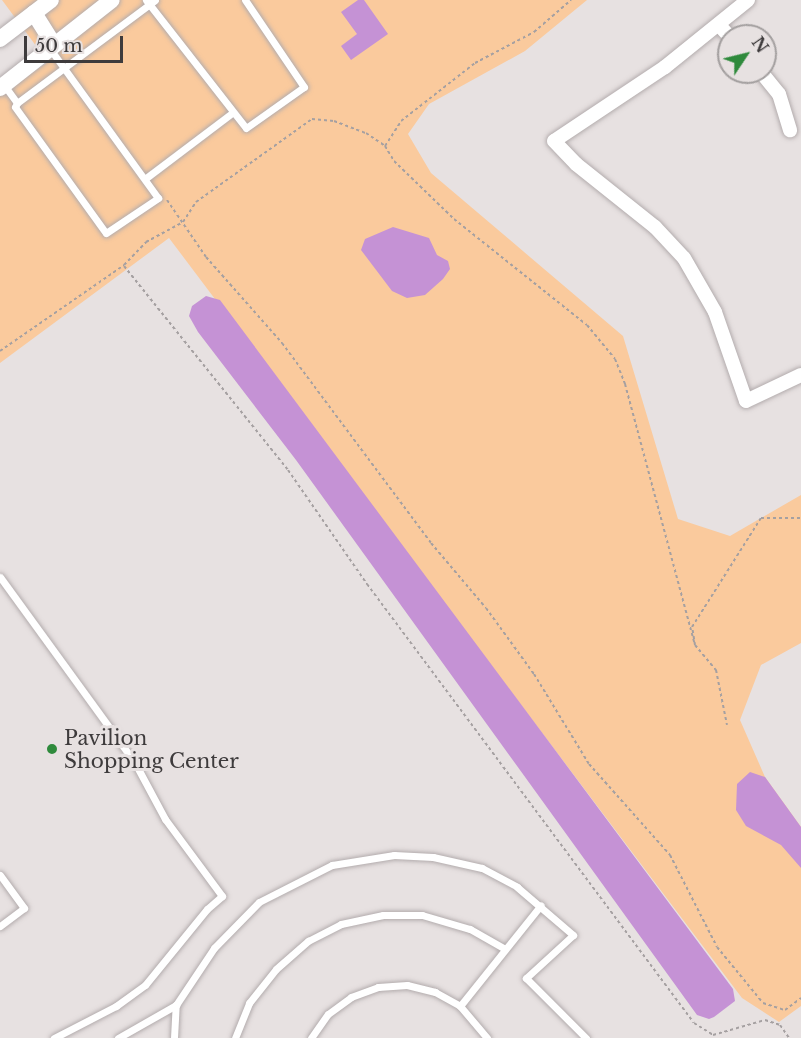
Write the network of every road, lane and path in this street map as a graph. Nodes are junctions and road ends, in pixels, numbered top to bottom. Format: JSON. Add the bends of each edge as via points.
{"nodes":[{"id":1,"x":51,"y":0,"type":"edge"},
{"id":2,"x":112,"y":0,"type":"edge"},
{"id":3,"x":245,"y":0,"type":"edge"},
{"id":4,"x":571,"y":0,"type":"edge"},
{"id":5,"x":748,"y":0,"type":"edge"},
{"id":6,"x":150,"y":1,"type":"edge"},
{"id":7,"x":34,"y":13,"type":"junction"},
{"id":8,"x":720,"y":24,"type":"edge"},
{"id":9,"x":717,"y":27,"type":"edge"},
{"id":10,"x":0,"y":39,"type":"edge"},
{"id":11,"x":51,"y":46,"type":"junction"},
{"id":12,"x":62,"y":69,"type":"junction"},
{"id":13,"x":771,"y":84,"type":"edge"},
{"id":14,"x":2,"y":86,"type":"edge"},
{"id":15,"x":17,"y":103,"type":"junction"},
{"id":16,"x":232,"y":113,"type":"junction"},
{"id":17,"x":790,"y":130,"type":"dead end"},
{"id":18,"x":385,"y":147,"type":"junction"},
{"id":19,"x":147,"y":177,"type":"junction"},
{"id":20,"x":183,"y":222,"type":"junction"},
{"id":21,"x":124,"y":265,"type":"junction"},
{"id":22,"x":0,"y":351,"type":"edge"},
{"id":23,"x":801,"y":375,"type":"edge"},
{"id":24,"x":801,"y":518,"type":"edge"},
{"id":25,"x":0,"y":577,"type":"edge"},
{"id":26,"x":695,"y":645,"type":"junction"},
{"id":27,"x":727,"y":725,"type":"dead end"},
{"id":28,"x":0,"y":875,"type":"edge"},
{"id":29,"x":541,"y":905,"type":"junction"},
{"id":30,"x":0,"y":926,"type":"edge"},
{"id":31,"x":505,"y":949,"type":"junction"},
{"id":32,"x":801,"y":998,"type":"edge"},
{"id":33,"x":176,"y":1005,"type":"junction"},
{"id":34,"x":460,"y":1006,"type":"junction"},
{"id":35,"x":134,"y":1029,"type":"junction"},
{"id":36,"x":54,"y":1038,"type":"edge"},
{"id":37,"x":118,"y":1038,"type":"edge"},
{"id":38,"x":135,"y":1038,"type":"edge"},
{"id":39,"x":174,"y":1038,"type":"edge"},
{"id":40,"x":235,"y":1038,"type":"edge"},
{"id":41,"x":311,"y":1038,"type":"edge"},
{"id":42,"x":487,"y":1038,"type":"edge"},
{"id":43,"x":586,"y":1038,"type":"edge"},
{"id":44,"x":789,"y":1038,"type":"edge"}],
"edges":[{"from":1,"to":7,"type":"street"},
{"from":2,"to":11,"type":"street"},
{"from":3,"to":16,"type":"lane","via":[[304,86],[246,128]]},
{"from":4,"to":18,"type":"path","via":[[534,33],[475,63],[401,121]]},
{"from":5,"to":8,"type":"street"},
{"from":6,"to":12,"type":"lane"},
{"from":6,"to":16,"type":"lane"},
{"from":7,"to":10,"type":"street"},
{"from":7,"to":11,"type":"street"},
{"from":9,"to":23,"type":"street","via":[[665,67],[554,141],[576,164],[655,227],[684,258],[715,312],[746,401]]},
{"from":11,"to":12,"type":"lane"},
{"from":11,"to":14,"type":"street"},
{"from":12,"to":15,"type":"lane"},
{"from":12,"to":19,"type":"lane"},
{"from":13,"to":17,"type":"street","via":[[779,94]]},
{"from":14,"to":15,"type":"lane"},
{"from":15,"to":19,"type":"lane","via":[[15,107],[106,233],[158,198]]},
{"from":16,"to":19,"type":"lane"},
{"from":18,"to":20,"type":"path","via":[[355,129],[312,119],[196,202]]},
{"from":18,"to":26,"type":"path","via":[[394,161],[454,219],[587,325],[615,359]]},
{"from":19,"to":20,"type":"path"},
{"from":20,"to":21,"type":"path","via":[[146,242]]},
{"from":20,"to":32,"type":"path","via":[[206,257],[282,343],[431,543],[486,608],[534,674],[589,764],[670,855],[717,947],[763,1003],[785,1010]]},
{"from":21,"to":22,"type":"path"},
{"from":21,"to":44,"type":"path","via":[[288,470],[381,603],[694,1023],[713,1035],[765,1020],[780,1025]]},
{"from":24,"to":26,"type":"path","via":[[761,518],[692,627]]},
{"from":25,"to":36,"type":"lane","via":[[135,763],[165,819],[222,896],[144,986],[116,1006]]},
{"from":26,"to":27,"type":"path","via":[[716,670]]},
{"from":28,"to":30,"type":"lane","via":[[24,908]]},
{"from":29,"to":31,"type":"lane"},
{"from":29,"to":33,"type":"lane","via":[[482,868],[459,861],[394,855],[332,865],[278,890],[234,923]]},
{"from":29,"to":43,"type":"lane","via":[[573,936],[526,978]]},
{"from":31,"to":34,"type":"lane"},
{"from":31,"to":40,"type":"lane","via":[[470,929],[422,915],[383,915],[341,924],[308,941],[276,969],[249,1003]]},
{"from":33,"to":35,"type":"lane"},
{"from":33,"to":39,"type":"lane"},
{"from":34,"to":41,"type":"lane","via":[[435,992],[407,985],[378,987],[351,997],[328,1014]]},
{"from":34,"to":42,"type":"lane"},
{"from":35,"to":37,"type":"lane"},
{"from":35,"to":38,"type":"lane"}]}
